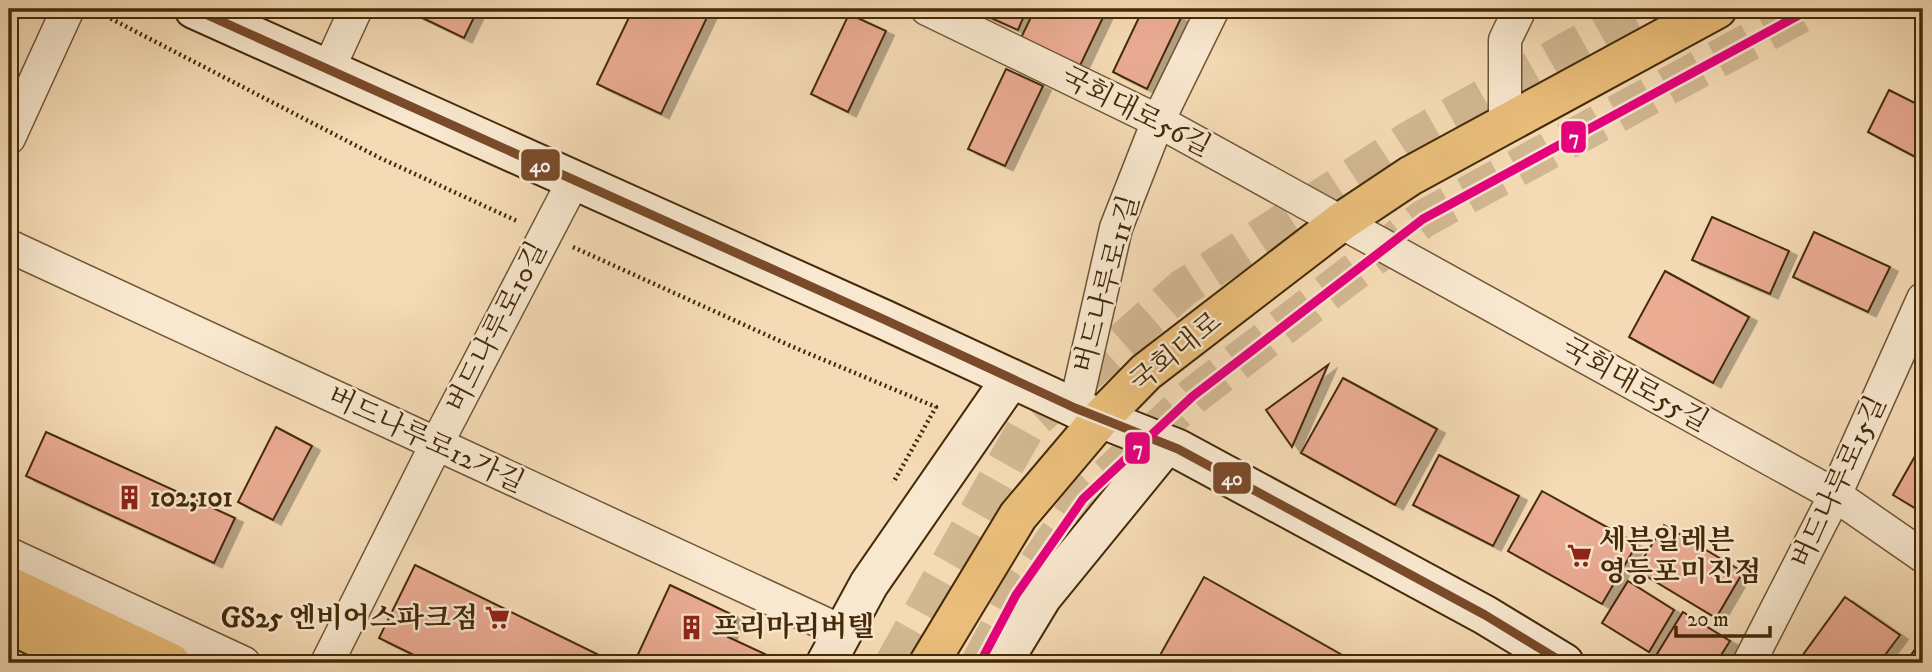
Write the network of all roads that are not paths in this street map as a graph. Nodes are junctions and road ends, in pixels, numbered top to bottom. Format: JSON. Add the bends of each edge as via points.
{"nodes":[{"id":1,"x":68,"y":9,"type":"edge"},
{"id":2,"x":194,"y":9,"type":"edge"},
{"id":3,"x":356,"y":9,"type":"edge"},
{"id":4,"x":927,"y":9,"type":"edge"},
{"id":5,"x":1213,"y":9,"type":"edge"},
{"id":6,"x":1520,"y":9,"type":"edge"},
{"id":7,"x":1717,"y":9,"type":"edge"},
{"id":8,"x":328,"y":69,"type":"junction"},
{"id":9,"x":1158,"y":121,"type":"junction"},
{"id":10,"x":1505,"y":124,"type":"junction"},
{"id":11,"x":9,"y":138,"type":"edge"},
{"id":12,"x":573,"y":180,"type":"junction"},
{"id":13,"x":1341,"y":222,"type":"junction"},
{"id":14,"x":9,"y":246,"type":"edge"},
{"id":15,"x":1923,"y":299,"type":"edge"},
{"id":16,"x":1012,"y":379,"type":"junction"},
{"id":17,"x":1087,"y":414,"type":"junction"},
{"id":18,"x":436,"y":445,"type":"junction"},
{"id":19,"x":1166,"y":445,"type":"junction"},
{"id":20,"x":1836,"y":495,"type":"junction"},
{"id":21,"x":9,"y":554,"type":"edge"},
{"id":22,"x":1923,"y":556,"type":"edge"},
{"id":23,"x":9,"y":586,"type":"edge"},
{"id":24,"x":9,"y":624,"type":"edge"},
{"id":25,"x":835,"y":647,"type":"edge"},
{"id":26,"x":92,"y":663,"type":"edge"},
{"id":27,"x":172,"y":663,"type":"edge"},
{"id":28,"x":244,"y":663,"type":"edge"},
{"id":29,"x":327,"y":663,"type":"edge"},
{"id":30,"x":929,"y":663,"type":"edge"},
{"id":31,"x":1002,"y":663,"type":"edge"},
{"id":32,"x":1564,"y":663,"type":"edge"},
{"id":33,"x":1749,"y":663,"type":"edge"}],
"edges":[{"from":1,"to":11,"type":"street"},
{"from":2,"to":8,"type":"main road"},
{"from":3,"to":8,"type":"street"},
{"from":4,"to":9,"type":"street","name":"국회대로56길"},
{"from":5,"to":9,"type":"street","name":"버드나루로11길"},
{"from":6,"to":10,"type":"street","via":[[1505,40]]},
{"from":7,"to":10,"type":"main road","name":"국회대로"},
{"from":8,"to":12,"type":"main road"},
{"from":9,"to":13,"type":"street","name":"국회대로56길"},
{"from":9,"to":17,"type":"street","name":"버드나루로11길","via":[[1116,228]]},
{"from":10,"to":13,"type":"main road","name":"국회대로","via":[[1410,176]]},
{"from":12,"to":16,"type":"main road"},
{"from":12,"to":18,"type":"street","name":"버드나루로10길"},
{"from":13,"to":17,"type":"main road","name":"국회대로"},
{"from":13,"to":20,"type":"street","name":"국회대로55길"},
{"from":14,"to":18,"type":"street","name":"버드나루로12가길"},
{"from":15,"to":20,"type":"street","name":"버드나루로15길"},
{"from":16,"to":17,"type":"main road"},
{"from":16,"to":25,"type":"main road","via":[[869,584]]},
{"from":17,"to":19,"type":"main road"},
{"from":17,"to":30,"type":"main road","name":"국회대로","via":[[1017,516]]},
{"from":18,"to":25,"type":"street","name":"버드나루로12가길"},
{"from":18,"to":29,"type":"street","name":"버드나루로10길"},
{"from":19,"to":31,"type":"main road","via":[[1042,597]]},
{"from":19,"to":32,"type":"main road","via":[[1485,615]]},
{"from":20,"to":22,"type":"street","name":"국회대로55길"},
{"from":20,"to":33,"type":"street","name":"버드나루로15길"},
{"from":21,"to":28,"type":"street"},
{"from":23,"to":27,"type":"main road"},
{"from":24,"to":26,"type":"main road"}]}
